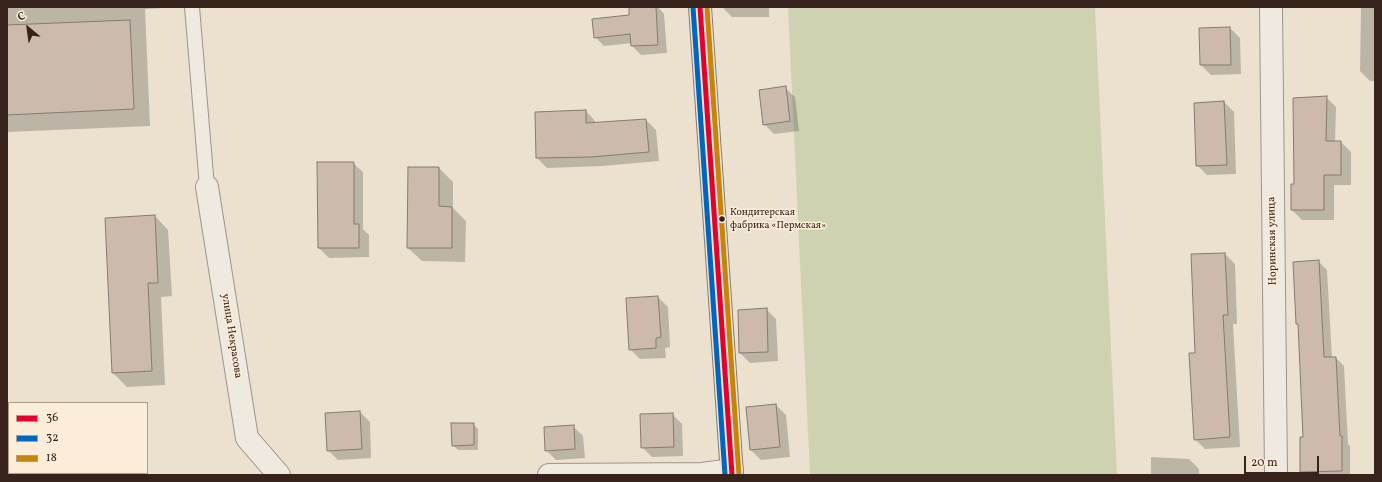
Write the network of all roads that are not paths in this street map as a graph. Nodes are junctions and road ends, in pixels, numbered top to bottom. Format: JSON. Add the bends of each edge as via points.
{"nodes":[{"id":1,"x":192,"y":7,"type":"edge"},
{"id":2,"x":700,"y":7,"type":"edge"},
{"id":3,"x":1271,"y":7,"type":"edge"},
{"id":4,"x":207,"y":187,"type":"joint"},
{"id":5,"x":732,"y":472,"type":"edge"},
{"id":6,"x":278,"y":475,"type":"edge"},
{"id":7,"x":549,"y":475,"type":"edge"},
{"id":8,"x":1276,"y":475,"type":"edge"}],
"edges":[{"from":1,"to":4,"type":"lane"},
{"from":2,"to":5,"type":"main road"},
{"from":3,"to":8,"type":"street","name":"Норинская улица"},
{"from":4,"to":6,"type":"street","name":"улица Некрасова","via":[[247,438]]},
{"from":5,"to":7,"type":"street"}]}
